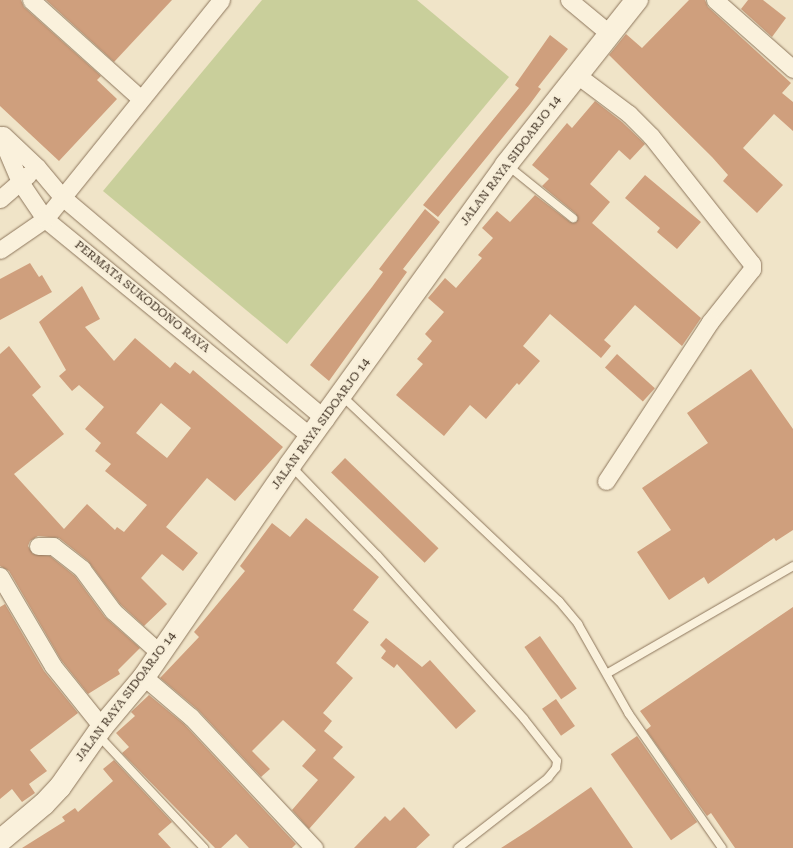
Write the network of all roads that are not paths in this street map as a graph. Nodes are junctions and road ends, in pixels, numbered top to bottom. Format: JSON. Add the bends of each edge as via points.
{"nodes":[{"id":1,"x":31,"y":0,"type":"edge"},
{"id":2,"x":221,"y":0,"type":"edge"},
{"id":3,"x":569,"y":0,"type":"edge"},
{"id":4,"x":637,"y":0,"type":"edge"},
{"id":5,"x":715,"y":0,"type":"edge"},
{"id":6,"x":604,"y":41,"type":"junction"},
{"id":7,"x":793,"y":69,"type":"edge"},
{"id":8,"x":579,"y":73,"type":"junction"},
{"id":9,"x":140,"y":98,"type":"junction"},
{"id":10,"x":0,"y":133,"type":"edge"},
{"id":11,"x":506,"y":165,"type":"junction"},
{"id":12,"x":37,"y":167,"type":"junction"},
{"id":13,"x":20,"y":182,"type":"junction"},
{"id":14,"x":61,"y":196,"type":"junction"},
{"id":15,"x":0,"y":199,"type":"edge"},
{"id":16,"x":45,"y":218,"type":"junction"},
{"id":17,"x":573,"y":218,"type":"dead end"},
{"id":18,"x":0,"y":250,"type":"edge"},
{"id":19,"x":172,"y":288,"type":"junction"},
{"id":20,"x":155,"y":307,"type":"junction"},
{"id":21,"x":341,"y":395,"type":"junction"},
{"id":22,"x":324,"y":419,"type":"junction"},
{"id":23,"x":311,"y":437,"type":"junction"},
{"id":24,"x":290,"y":465,"type":"junction"},
{"id":25,"x":606,"y":481,"type":"dead end"},
{"id":26,"x":38,"y":546,"type":"dead end"},
{"id":27,"x":793,"y":566,"type":"edge"},
{"id":28,"x":0,"y":576,"type":"edge"},
{"id":29,"x":161,"y":654,"type":"junction"},
{"id":30,"x":608,"y":673,"type":"junction"},
{"id":31,"x":144,"y":677,"type":"junction"},
{"id":32,"x":100,"y":730,"type":"junction"},
{"id":33,"x":0,"y":841,"type":"edge"},
{"id":34,"x":204,"y":848,"type":"edge"},
{"id":35,"x":314,"y":848,"type":"edge"},
{"id":36,"x":458,"y":848,"type":"edge"},
{"id":37,"x":722,"y":848,"type":"edge"}],
"edges":[{"from":1,"to":9,"type":"street"},
{"from":2,"to":9,"type":"street"},
{"from":3,"to":6,"type":"street"},
{"from":4,"to":6,"type":"main road","name":"JALAN RAYA SIDOARJO 14"},
{"from":5,"to":7,"type":"street"},
{"from":6,"to":8,"type":"main road","name":"JALAN RAYA SIDOARJO 14"},
{"from":8,"to":11,"type":"main road","name":"JALAN RAYA SIDOARJO 14"},
{"from":8,"to":25,"type":"street","via":[[629,114],[651,136],[752,264],[752,269],[702,335]]},
{"from":9,"to":14,"type":"street"},
{"from":10,"to":12,"type":"street","name":"PERMATA SUKODONO RAYA"},
{"from":10,"to":13,"type":"street","name":"PERMATA SUKODONO RAYA"},
{"from":11,"to":17,"type":"lane"},
{"from":11,"to":21,"type":"main road","name":"JALAN RAYA SIDOARJO 14"},
{"from":12,"to":13,"type":"street"},
{"from":12,"to":14,"type":"street","name":"PERMATA SUKODONO RAYA"},
{"from":13,"to":15,"type":"street"},
{"from":13,"to":16,"type":"street","name":"PERMATA SUKODONO RAYA"},
{"from":14,"to":16,"type":"street"},
{"from":14,"to":19,"type":"street","name":"PERMATA SUKODONO RAYA"},
{"from":16,"to":18,"type":"street"},
{"from":16,"to":20,"type":"street","name":"PERMATA SUKODONO RAYA"},
{"from":19,"to":20,"type":"street"},
{"from":19,"to":22,"type":"street","name":"PERMATA SUKODONO RAYA"},
{"from":20,"to":23,"type":"street","name":"PERMATA SUKODONO RAYA"},
{"from":21,"to":22,"type":"main road","name":"JALAN RAYA SIDOARJO 14"},
{"from":21,"to":30,"type":"lane","via":[[558,601],[578,624]]},
{"from":22,"to":23,"type":"main road","name":"JALAN RAYA SIDOARJO 14"},
{"from":23,"to":24,"type":"main road","name":"JALAN RAYA SIDOARJO 14"},
{"from":24,"to":29,"type":"main road","name":"JALAN RAYA SIDOARJO 14"},
{"from":24,"to":36,"type":"lane","via":[[377,555],[524,719],[557,761],[556,768],[548,778]]},
{"from":26,"to":29,"type":"street","via":[[53,546],[82,570],[113,611]]},
{"from":27,"to":30,"type":"lane"},
{"from":28,"to":32,"type":"street","via":[[53,666]]},
{"from":29,"to":31,"type":"main road","name":"JALAN RAYA SIDOARJO 14"},
{"from":30,"to":37,"type":"lane","via":[[629,714]]},
{"from":31,"to":32,"type":"main road","name":"JALAN RAYA SIDOARJO 14"},
{"from":31,"to":35,"type":"street","via":[[191,717]]},
{"from":32,"to":33,"type":"main road","name":"JALAN RAYA SIDOARJO 14","via":[[44,804]]},
{"from":32,"to":34,"type":"lane"}]}
